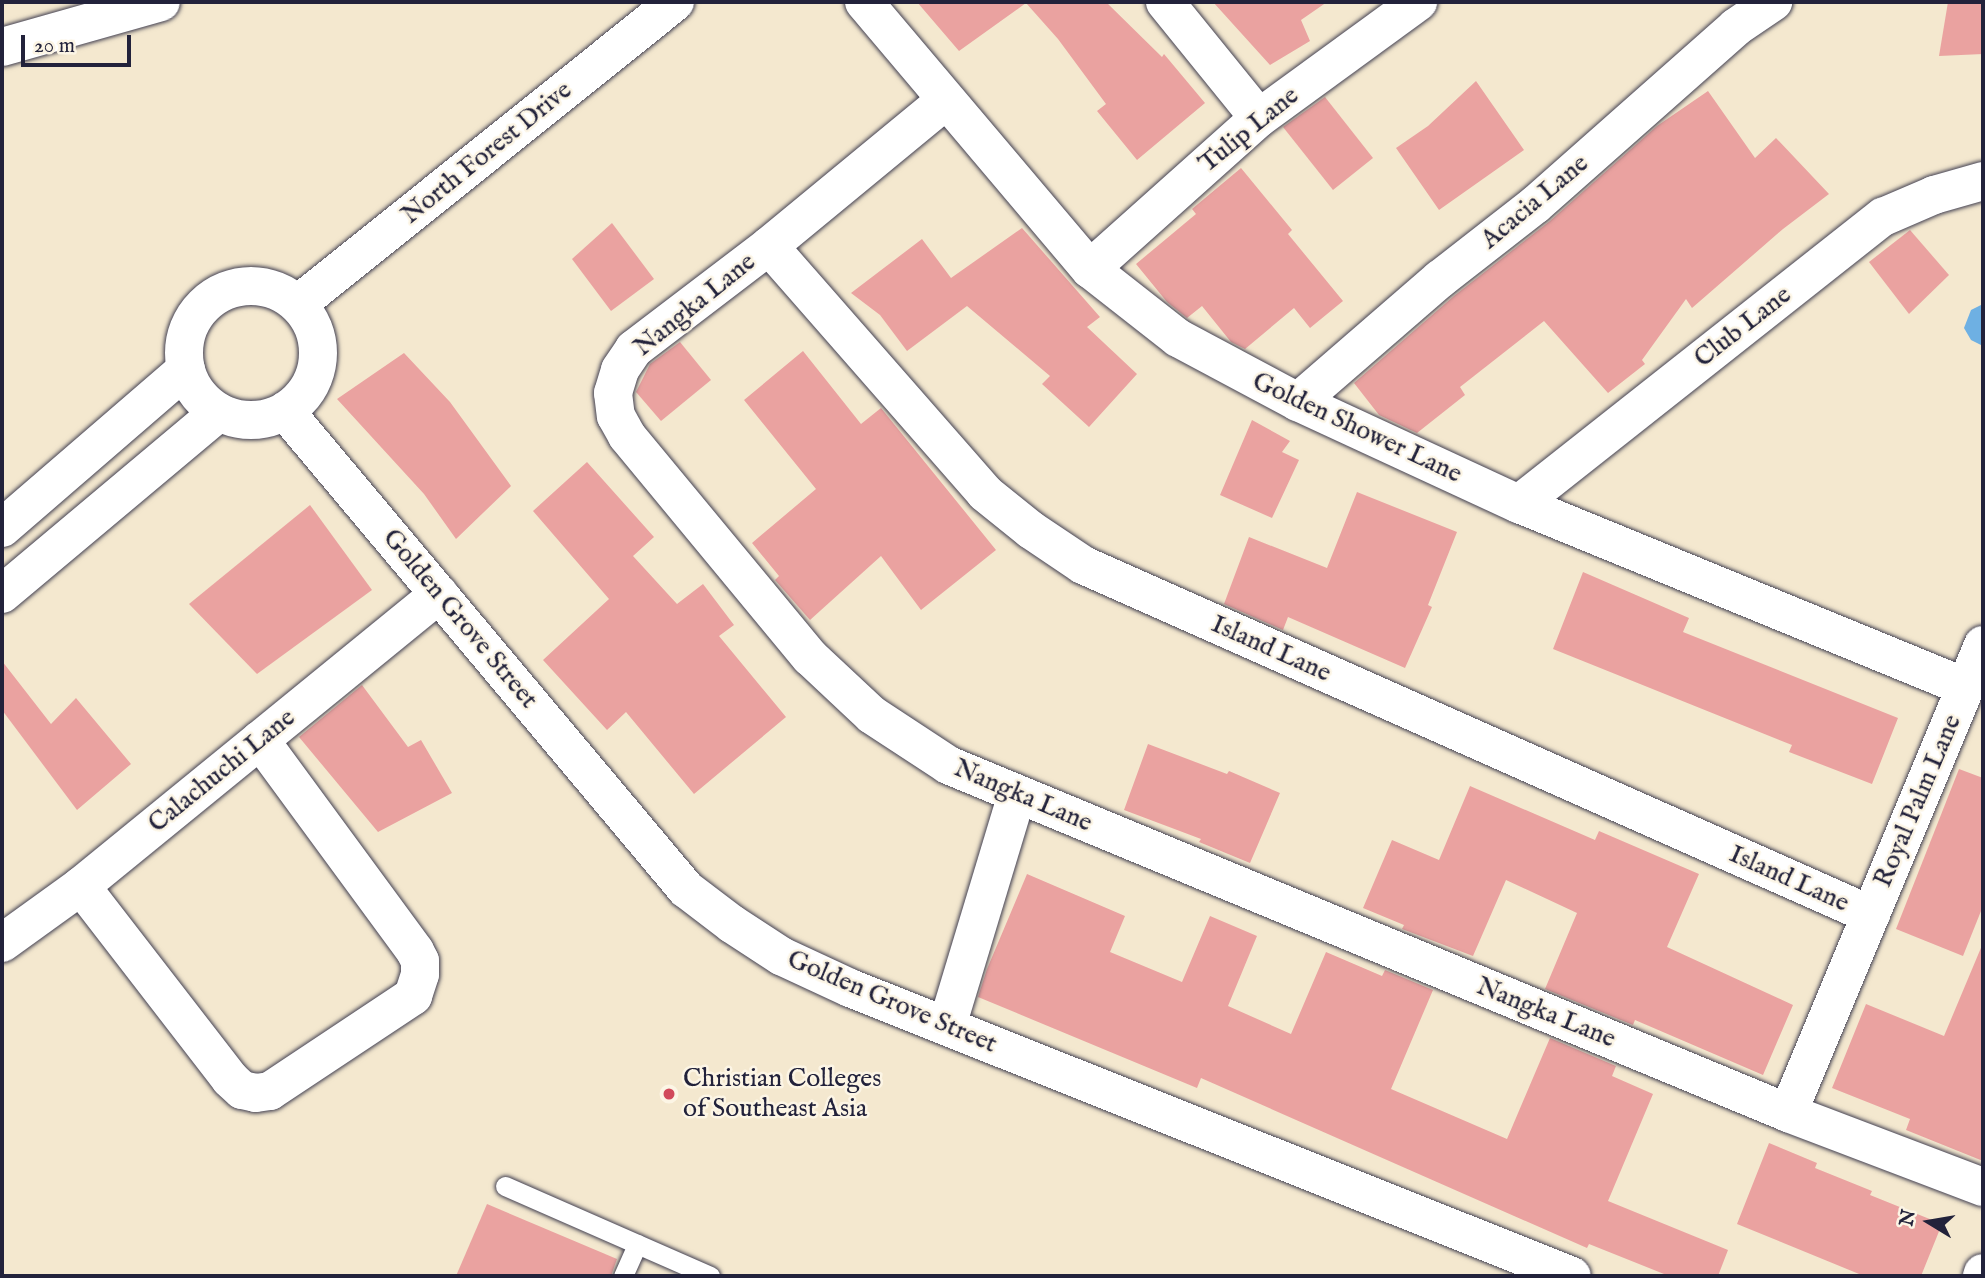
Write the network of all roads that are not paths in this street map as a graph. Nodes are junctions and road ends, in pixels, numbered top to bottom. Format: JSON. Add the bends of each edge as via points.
{"nodes":[{"id":1,"x":161,"y":2,"type":"edge"},
{"id":2,"x":675,"y":2,"type":"edge"},
{"id":3,"x":864,"y":2,"type":"edge"},
{"id":4,"x":1165,"y":2,"type":"edge"},
{"id":5,"x":1418,"y":2,"type":"edge"},
{"id":6,"x":1773,"y":2,"type":"edge"},
{"id":7,"x":47,"y":18,"type":"edge"},
{"id":8,"x":2,"y":47,"type":"edge"},
{"id":9,"x":945,"y":101,"type":"junction"},
{"id":10,"x":1259,"y":118,"type":"junction"},
{"id":11,"x":1983,"y":181,"type":"edge"},
{"id":12,"x":769,"y":246,"type":"junction"},
{"id":13,"x":1090,"y":269,"type":"junction"},
{"id":14,"x":298,"y":304,"type":"junction"},
{"id":15,"x":186,"y":369,"type":"junction"},
{"id":16,"x":1298,"y":402,"type":"junction"},
{"id":17,"x":285,"y":411,"type":"junction"},
{"id":18,"x":219,"y":412,"type":"junction"},
{"id":19,"x":1519,"y":504,"type":"junction"},
{"id":20,"x":2,"y":528,"type":"edge"},
{"id":21,"x":2,"y":594,"type":"edge"},
{"id":22,"x":439,"y":594,"type":"junction"},
{"id":23,"x":1983,"y":645,"type":"edge"},
{"id":24,"x":1966,"y":687,"type":"junction"},
{"id":25,"x":260,"y":740,"type":"junction"},
{"id":26,"x":1017,"y":794,"type":"junction"},
{"id":27,"x":81,"y":886,"type":"junction"},
{"id":28,"x":1871,"y":915,"type":"junction"},
{"id":29,"x":2,"y":943,"type":"edge"},
{"id":30,"x":947,"y":1026,"type":"junction"},
{"id":31,"x":1788,"y":1113,"type":"junction"},
{"id":32,"x":505,"y":1186,"type":"dead end"},
{"id":33,"x":1983,"y":1187,"type":"edge"},
{"id":34,"x":637,"y":1244,"type":"junction"},
{"id":35,"x":623,"y":1276,"type":"edge"},
{"id":36,"x":710,"y":1276,"type":"edge"},
{"id":37,"x":1572,"y":1276,"type":"edge"}],
"edges":[{"from":1,"to":7,"type":"street"},
{"from":2,"to":14,"type":"street","name":"North Forest Drive"},
{"from":3,"to":9,"type":"street","name":"Golden Shower Lane"},
{"from":4,"to":10,"type":"street"},
{"from":5,"to":10,"type":"street","name":"Tulip Lane"},
{"from":6,"to":16,"type":"street","name":"Acacia Lane","via":[[1736,27],[1535,205],[1440,279]]},
{"from":7,"to":8,"type":"street"},
{"from":9,"to":12,"type":"street","name":"Nangka Lane"},
{"from":9,"to":13,"type":"street","name":"Golden Shower Lane"},
{"from":10,"to":13,"type":"street","name":"Tulip Lane"},
{"from":11,"to":19,"type":"street","name":"Club Lane","via":[[1883,217]]},
{"from":12,"to":26,"type":"street","name":"Nangka Lane","via":[[634,349],[620,370],[613,393],[616,416],[627,436],[810,657],[872,715],[937,758]]},
{"from":12,"to":28,"type":"street","name":"Island Lane","via":[[985,493],[1083,565]]},
{"from":13,"to":16,"type":"street","name":"Golden Shower Lane","via":[[1178,338]]},
{"from":14,"to":15,"type":"street","via":[[259,285],[217,294],[189,327]]},
{"from":14,"to":17,"type":"street","via":[[314,330],[318,360],[307,389]]},
{"from":15,"to":18,"type":"street","via":[[204,401]]},
{"from":15,"to":20,"type":"street"},
{"from":16,"to":19,"type":"street","name":"Golden Shower Lane"},
{"from":17,"to":18,"type":"street","via":[[245,420]]},
{"from":17,"to":22,"type":"street","name":"Golden Grove Street"},
{"from":18,"to":21,"type":"street"},
{"from":19,"to":24,"type":"street","name":"Golden Shower Lane"},
{"from":22,"to":25,"type":"street","name":"Calachuchi Lane"},
{"from":22,"to":30,"type":"street","name":"Golden Grove Street","via":[[686,889],[781,956]]},
{"from":23,"to":24,"type":"street","name":"Royal Palm Lane"},
{"from":24,"to":28,"type":"street","name":"Royal Palm Lane"},
{"from":25,"to":27,"type":"street","name":"Calachuchi Lane"},
{"from":25,"to":27,"type":"street","via":[[415,951],[420,974],[413,996],[270,1091],[242,1090]]},
{"from":26,"to":30,"type":"street"},
{"from":26,"to":31,"type":"street","name":"Nangka Lane"},
{"from":27,"to":29,"type":"street","name":"Calachuchi Lane"},
{"from":28,"to":31,"type":"street","name":"Royal Palm Lane"},
{"from":30,"to":37,"type":"street","name":"Golden Grove Street"},
{"from":31,"to":33,"type":"street","name":"Nangka Lane"},
{"from":32,"to":34,"type":"lane"},
{"from":34,"to":35,"type":"lane"},
{"from":34,"to":36,"type":"lane"}]}
